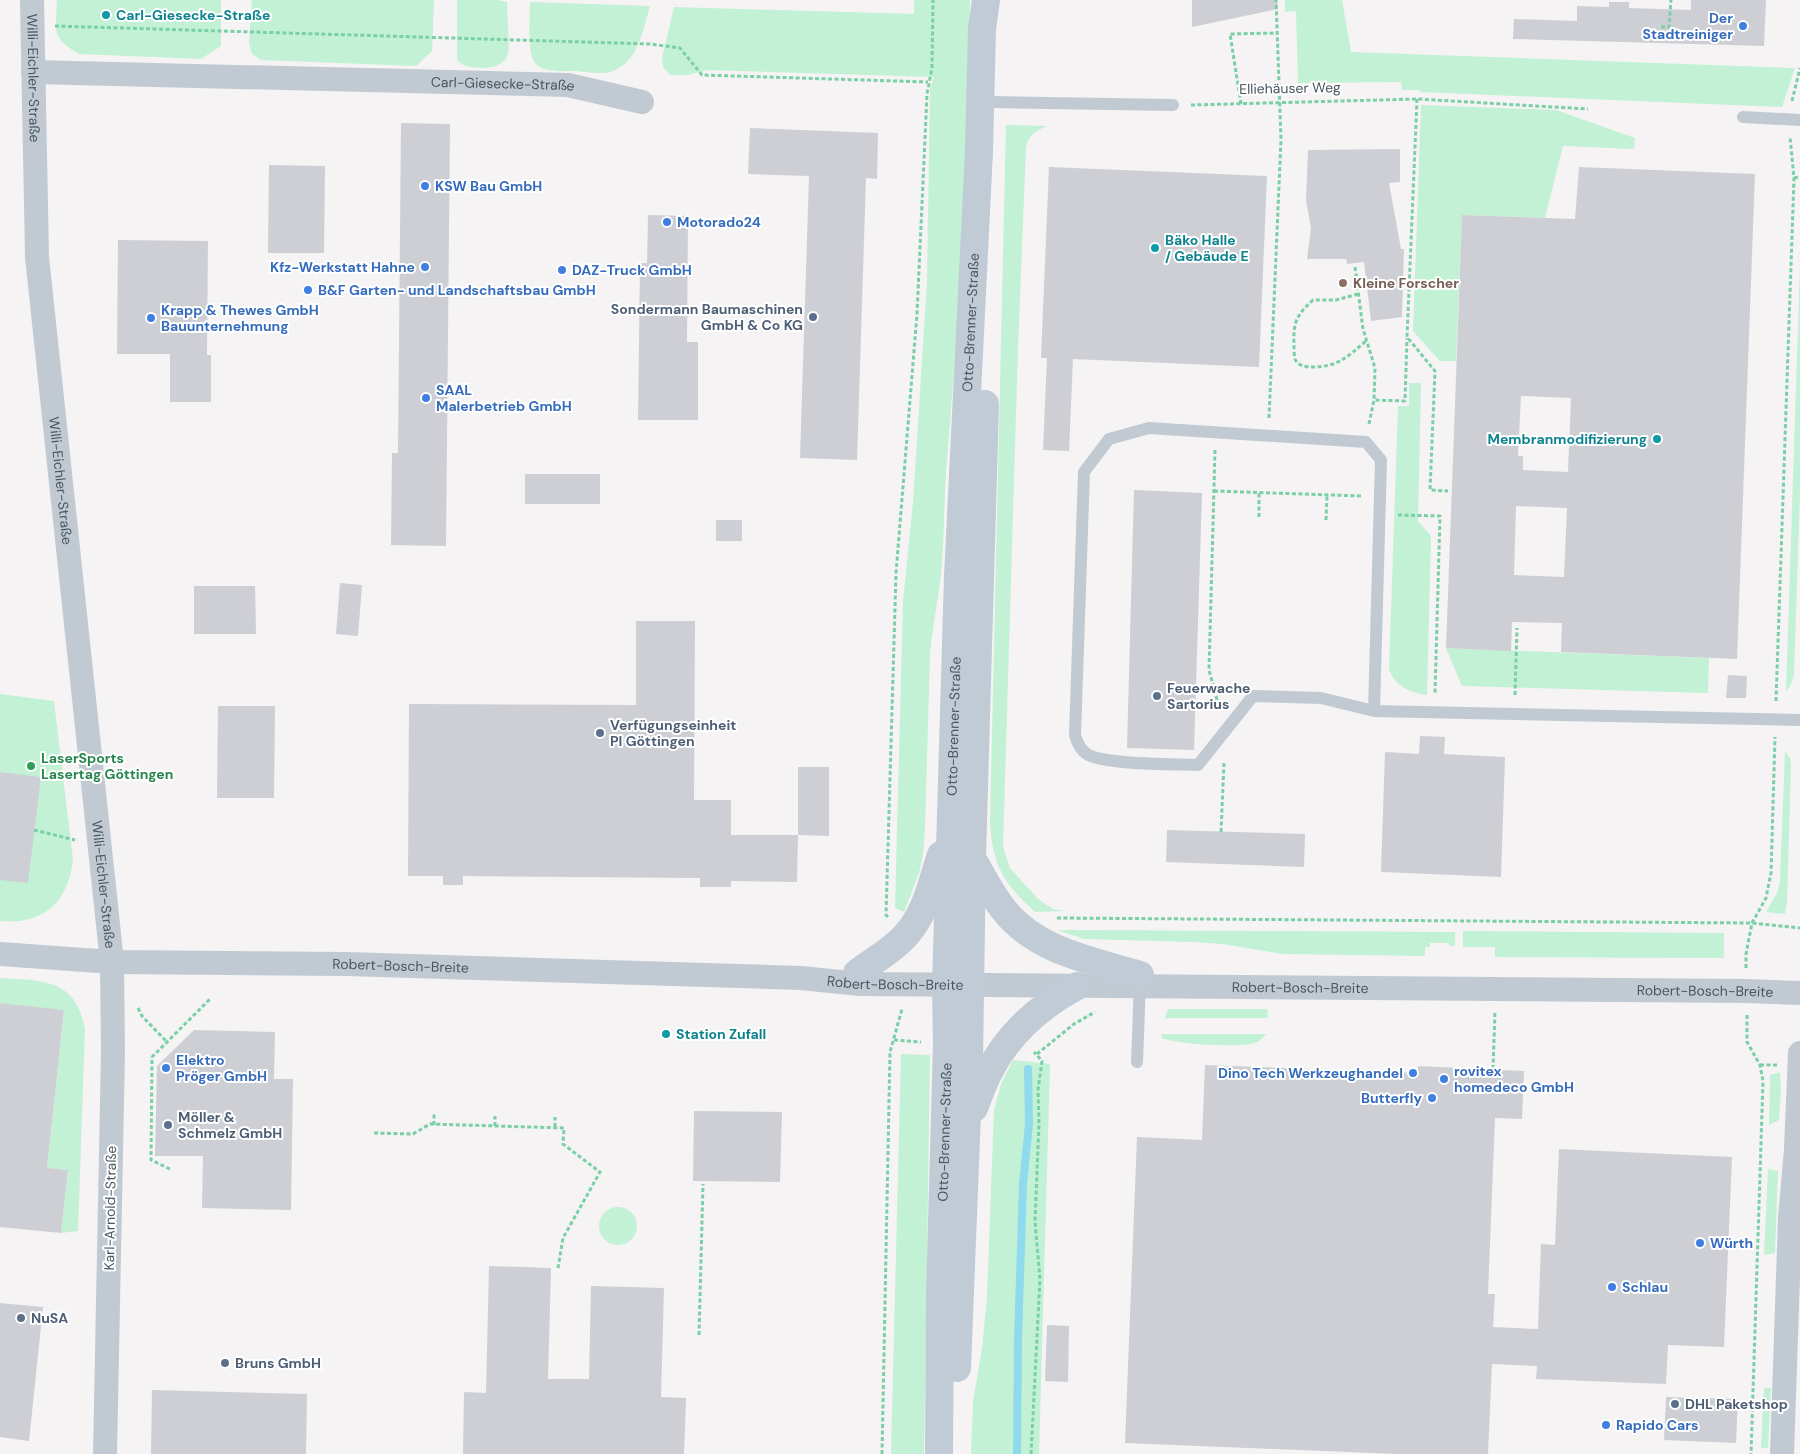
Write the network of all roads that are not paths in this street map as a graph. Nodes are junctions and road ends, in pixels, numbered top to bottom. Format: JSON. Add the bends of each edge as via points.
{"nodes":[{"id":1,"x":32,"y":0,"type":"edge"},
{"id":2,"x":986,"y":0,"type":"edge"},
{"id":3,"x":991,"y":0,"type":"edge"},
{"id":4,"x":33,"y":72,"type":"junction"},
{"id":5,"x":642,"y":102,"type":"dead end"},
{"id":6,"x":993,"y":102,"type":"junction"},
{"id":7,"x":1173,"y":106,"type":"road end"},
{"id":8,"x":1743,"y":117,"type":"dead end"},
{"id":9,"x":1800,"y":120,"type":"edge"},
{"id":10,"x":1374,"y":711,"type":"junction"},
{"id":11,"x":1800,"y":720,"type":"edge"},
{"id":12,"x":951,"y":820,"type":"junction"},
{"id":13,"x":972,"y":856,"type":"junction"},
{"id":14,"x":0,"y":954,"type":"edge"},
{"id":15,"x":112,"y":962,"type":"junction"},
{"id":16,"x":857,"y":973,"type":"junction"},
{"id":17,"x":801,"y":978,"type":"junction"},
{"id":18,"x":958,"y":980,"type":"junction"},
{"id":19,"x":1140,"y":981,"type":"junction"},
{"id":20,"x":1800,"y":982,"type":"edge"},
{"id":21,"x":1746,"y":985,"type":"junction"},
{"id":22,"x":1077,"y":986,"type":"junction"},
{"id":23,"x":1800,"y":993,"type":"edge"},
{"id":24,"x":1800,"y":1053,"type":"edge"},
{"id":25,"x":1138,"y":1062,"type":"dead end"},
{"id":26,"x":967,"y":1126,"type":"junction"},
{"id":27,"x":105,"y":1454,"type":"edge"},
{"id":28,"x":939,"y":1454,"type":"edge"},
{"id":29,"x":954,"y":1454,"type":"edge"},
{"id":30,"x":1782,"y":1454,"type":"edge"}],
"edges":[{"from":1,"to":4,"type":"street","name":"Willi-Eichler-Straße"},
{"from":2,"to":12,"type":"main road","name":"Otto-Brenner-Straße","via":[[982,29],[958,576]]},
{"from":3,"to":6,"type":"main road","name":"Otto-Brenner-Straße","via":[[995,30]]},
{"from":4,"to":5,"type":"street","name":"Carl-Giesecke-Straße","via":[[568,85]]},
{"from":4,"to":15,"type":"street","name":"Willi-Eichler-Straße","via":[[37,257]]},
{"from":6,"to":7,"type":"lane"},
{"from":6,"to":13,"type":"main road","name":"Otto-Brenner-Straße"},
{"from":8,"to":9,"type":"lane"},
{"from":10,"to":10,"type":"lane","via":[[1321,698],[1253,696],[1198,765],[1111,760],[1096,758],[1082,751],[1075,735],[1084,472],[1109,439],[1148,428],[1366,442],[1381,460]]},
{"from":10,"to":11,"type":"lane"},
{"from":12,"to":16,"type":"main road","via":[[927,899],[917,919],[906,936]]},
{"from":12,"to":18,"type":"main road","name":"Otto-Brenner-Straße"},
{"from":13,"to":18,"type":"main road","name":"Otto-Brenner-Straße"},
{"from":13,"to":19,"type":"main road","via":[[993,896],[1018,926],[1063,951]]},
{"from":14,"to":15,"type":"street","name":"Robert-Bosch-Breite"},
{"from":15,"to":17,"type":"street","name":"Robert-Bosch-Breite","via":[[346,964]]},
{"from":15,"to":27,"type":"street","name":"Karl-Arnold-Straße"},
{"from":16,"to":17,"type":"street","name":"Robert-Bosch-Breite"},
{"from":16,"to":18,"type":"street","name":"Robert-Bosch-Breite"},
{"from":17,"to":18,"type":"street","name":"Robert-Bosch-Breite","via":[[907,985]]},
{"from":18,"to":19,"type":"street","name":"Robert-Bosch-Breite"},
{"from":18,"to":22,"type":"street","name":"Robert-Bosch-Breite"},
{"from":18,"to":26,"type":"main road","name":"Otto-Brenner-Straße"},
{"from":18,"to":28,"type":"main road","name":"Otto-Brenner-Straße","via":[[947,1044]]},
{"from":19,"to":21,"type":"street","name":"Robert-Bosch-Breite"},
{"from":19,"to":21,"type":"street","name":"Robert-Bosch-Breite","via":[[1496,989]]},
{"from":19,"to":22,"type":"street","name":"Robert-Bosch-Breite"},
{"from":19,"to":25,"type":"lane"},
{"from":20,"to":21,"type":"street","name":"Robert-Bosch-Breite"},
{"from":21,"to":23,"type":"street","name":"Robert-Bosch-Breite"},
{"from":22,"to":26,"type":"main road","via":[[1054,998],[1010,1039],[988,1073]]},
{"from":24,"to":30,"type":"street","via":[[1789,1228]]},
{"from":26,"to":29,"type":"main road","name":"Otto-Brenner-Straße"}]}
